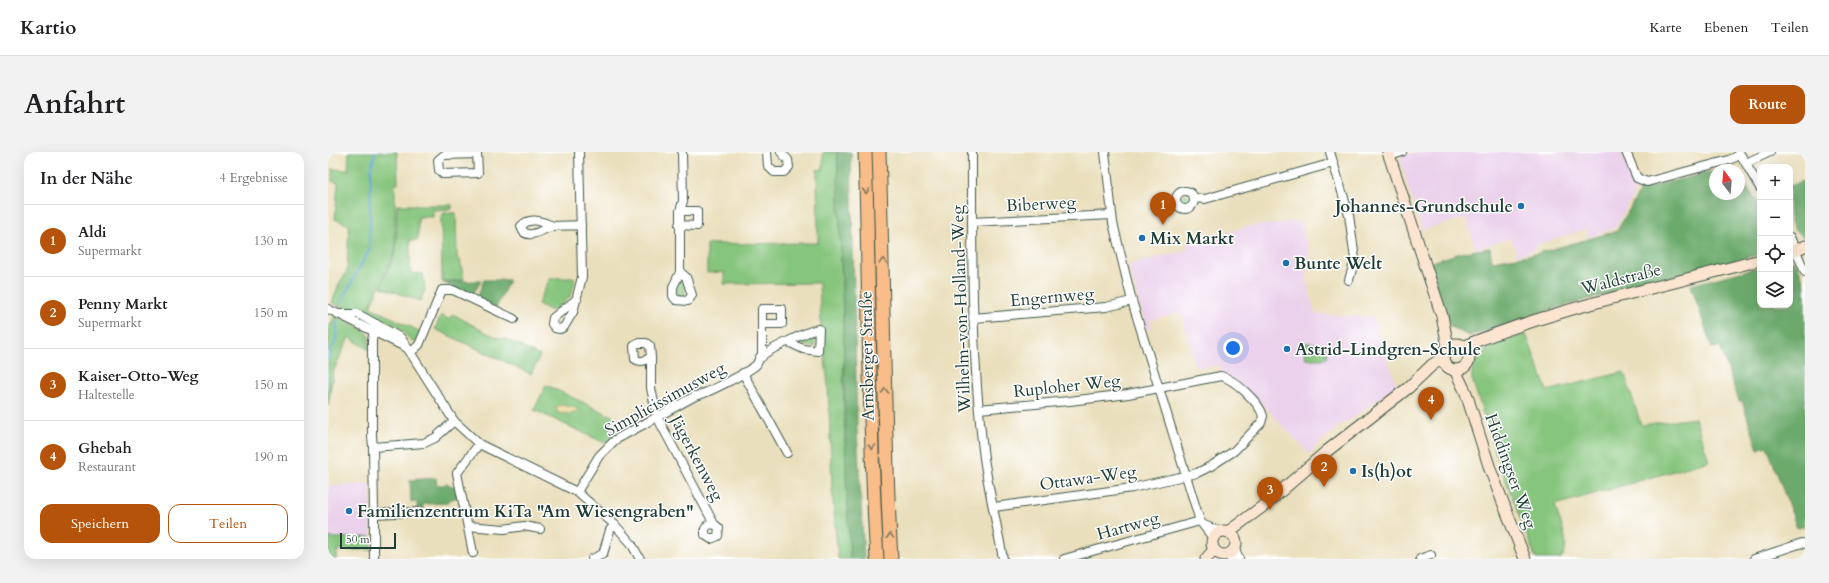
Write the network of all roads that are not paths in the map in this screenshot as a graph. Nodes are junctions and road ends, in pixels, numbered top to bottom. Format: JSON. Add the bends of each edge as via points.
{"nodes":[{"id":1,"x":579,"y":152,"type":"edge"},
{"id":2,"x":682,"y":152,"type":"edge"},
{"id":3,"x":766,"y":152,"type":"edge"},
{"id":4,"x":781,"y":152,"type":"edge"},
{"id":5,"x":865,"y":152,"type":"edge"},
{"id":6,"x":879,"y":152,"type":"edge"},
{"id":7,"x":972,"y":152,"type":"edge"},
{"id":8,"x":1105,"y":152,"type":"edge"},
{"id":9,"x":1330,"y":152,"type":"edge"},
{"id":10,"x":1402,"y":152,"type":"edge"},
{"id":11,"x":1626,"y":152,"type":"edge"},
{"id":12,"x":1770,"y":152,"type":"edge"},
{"id":13,"x":477,"y":153,"type":"edge"},
{"id":14,"x":1739,"y":153,"type":"edge"},
{"id":15,"x":1389,"y":154,"type":"edge"},
{"id":16,"x":1333,"y":163,"type":"junction"},
{"id":17,"x":1746,"y":163,"type":"junction"},
{"id":18,"x":1757,"y":183,"type":"edge"},
{"id":19,"x":1194,"y":198,"type":"dead end"},
{"id":20,"x":680,"y":211,"type":"junction"},
{"id":21,"x":1112,"y":215,"type":"junction"},
{"id":22,"x":972,"y":222,"type":"junction"},
{"id":23,"x":581,"y":225,"type":"junction"},
{"id":24,"x":680,"y":225,"type":"junction"},
{"id":25,"x":553,"y":226,"type":"dead end"},
{"id":26,"x":1797,"y":249,"type":"edge"},
{"id":27,"x":1757,"y":261,"type":"edge"},
{"id":28,"x":680,"y":272,"type":"dead end"},
{"id":29,"x":1805,"y":272,"type":"edge"},
{"id":30,"x":1349,"y":280,"type":"dead end"},
{"id":31,"x":577,"y":299,"type":"dead end"},
{"id":32,"x":1132,"y":301,"type":"junction"},
{"id":33,"x":328,"y":309,"type":"edge"},
{"id":34,"x":973,"y":318,"type":"junction"},
{"id":35,"x":514,"y":319,"type":"dead end"},
{"id":36,"x":762,"y":324,"type":"dead end"},
{"id":37,"x":375,"y":327,"type":"junction"},
{"id":38,"x":788,"y":342,"type":"dead end"},
{"id":39,"x":1459,"y":348,"type":"junction"},
{"id":40,"x":409,"y":350,"type":"junction"},
{"id":41,"x":650,"y":357,"type":"dead end"},
{"id":42,"x":762,"y":357,"type":"junction"},
{"id":43,"x":1452,"y":365,"type":"junction"},
{"id":44,"x":743,"y":373,"type":"junction"},
{"id":45,"x":1158,"y":388,"type":"junction"},
{"id":46,"x":979,"y":410,"type":"junction"},
{"id":47,"x":657,"y":416,"type":"junction"},
{"id":48,"x":454,"y":421,"type":"junction"},
{"id":49,"x":479,"y":444,"type":"junction"},
{"id":50,"x":373,"y":447,"type":"junction"},
{"id":51,"x":787,"y":453,"type":"dead end"},
{"id":52,"x":1186,"y":476,"type":"junction"},
{"id":53,"x":577,"y":492,"type":"junction"},
{"id":54,"x":994,"y":507,"type":"junction"},
{"id":55,"x":418,"y":512,"type":"dead end"},
{"id":56,"x":374,"y":514,"type":"junction"},
{"id":57,"x":1202,"y":523,"type":"junction"},
{"id":58,"x":714,"y":524,"type":"dead end"},
{"id":59,"x":615,"y":525,"type":"junction"},
{"id":60,"x":468,"y":526,"type":"junction"},
{"id":61,"x":540,"y":529,"type":"dead end"},
{"id":62,"x":1805,"y":544,"type":"edge"},
{"id":63,"x":1223,"y":547,"type":"edge"},
{"id":64,"x":473,"y":553,"type":"dead end"},
{"id":65,"x":1431,"y":555,"type":"dead end"},
{"id":66,"x":374,"y":559,"type":"edge"},
{"id":67,"x":592,"y":559,"type":"edge"},
{"id":68,"x":640,"y":559,"type":"edge"},
{"id":69,"x":877,"y":559,"type":"edge"},
{"id":70,"x":891,"y":559,"type":"edge"},
{"id":71,"x":1003,"y":559,"type":"edge"},
{"id":72,"x":1064,"y":559,"type":"edge"},
{"id":73,"x":1206,"y":559,"type":"edge"},
{"id":74,"x":1239,"y":559,"type":"edge"},
{"id":75,"x":1420,"y":559,"type":"edge"},
{"id":76,"x":1524,"y":559,"type":"edge"},
{"id":77,"x":1754,"y":559,"type":"edge"}],
"edges":[{"from":1,"to":23,"type":"street"},
{"from":2,"to":20,"type":"street","via":[[683,201]]},
{"from":3,"to":4,"type":"street","via":[[768,166],[774,172],[784,172],[789,167],[788,160]]},
{"from":5,"to":69,"type":"main road","name":"Arnsberger Straße","one_way":true},
{"from":70,"to":6,"type":"main road","name":"Arnsberger Straße","one_way":true},
{"from":7,"to":22,"type":"street","name":"Wilhelm-von-Holland-Weg"},
{"from":8,"to":21,"type":"street"},
{"from":9,"to":16,"type":"street"},
{"from":10,"to":15,"type":"street"},
{"from":11,"to":14,"type":"street","via":[[1637,178],[1647,182],[1729,160]]},
{"from":12,"to":17,"type":"street"},
{"from":13,"to":13,"type":"street","via":[[444,155],[438,160],[439,170],[443,174],[478,173]]},
{"from":14,"to":17,"type":"street"},
{"from":15,"to":39,"type":"main road","via":[[1442,316]]},
{"from":16,"to":19,"type":"street","via":[[1204,199]]},
{"from":16,"to":30,"type":"street","via":[[1349,215],[1355,259]]},
{"from":17,"to":18,"type":"street"},
{"from":20,"to":24,"type":"street"},
{"from":20,"to":24,"type":"street","via":[[697,211],[697,226]]},
{"from":21,"to":22,"type":"street","name":"Biberweg"},
{"from":21,"to":32,"type":"street"},
{"from":22,"to":34,"type":"street","name":"Wilhelm-von-Holland-Weg"},
{"from":23,"to":25,"type":"street"},
{"from":23,"to":31,"type":"street","via":[[582,277]]},
{"from":24,"to":28,"type":"street"},
{"from":26,"to":29,"type":"street"},
{"from":27,"to":39,"type":"main road","name":"Waldstraße","via":[[1576,307]]},
{"from":32,"to":34,"type":"street","name":"Engernweg","via":[[1106,307]]},
{"from":32,"to":45,"type":"street"},
{"from":33,"to":37,"type":"street","via":[[340,314],[358,314]]},
{"from":34,"to":46,"type":"street","name":"Wilhelm-von-Holland-Weg"},
{"from":35,"to":40,"type":"street","via":[[453,290],[442,290],[419,345]]},
{"from":36,"to":42,"type":"street"},
{"from":37,"to":40,"type":"street","via":[[401,338]]},
{"from":37,"to":50,"type":"street","via":[[372,340]]},
{"from":38,"to":42,"type":"street","name":"Simplicissimusweg"},
{"from":39,"to":43,"type":"main road","via":[[1444,353]]},
{"from":39,"to":43,"type":"main road","via":[[1469,360]]},
{"from":40,"to":48,"type":"street"},
{"from":41,"to":47,"type":"street","name":"Jägerkenweg","via":[[651,388]]},
{"from":42,"to":44,"type":"street","name":"Simplicissimusweg","via":[[756,365]]},
{"from":43,"to":63,"type":"main road","via":[[1432,365],[1420,378],[1252,515]]},
{"from":43,"to":76,"type":"main road","name":"Hiddingser Weg","via":[[1466,393],[1490,469]]},
{"from":44,"to":47,"type":"street","name":"Simplicissimusweg"},
{"from":44,"to":51,"type":"street","name":"Simplicissimusweg"},
{"from":45,"to":46,"type":"street","name":"Ruploher Weg","via":[[1098,398]]},
{"from":45,"to":52,"type":"street"},
{"from":45,"to":52,"type":"street","name":"Ruploher Weg","via":[[1221,376],[1239,387],[1259,406],[1262,413],[1261,423],[1234,451],[1206,469]]},
{"from":46,"to":54,"type":"street","name":"Wilhelm-von-Holland-Weg","via":[[984,459]]},
{"from":47,"to":53,"type":"street","name":"Simplicissimusweg","via":[[615,440],[599,456]]},
{"from":47,"to":58,"type":"street","name":"Jägerkenweg"},
{"from":48,"to":49,"type":"street"},
{"from":48,"to":50,"type":"street","via":[[435,438],[424,442]]},
{"from":49,"to":53,"type":"street"},
{"from":49,"to":60,"type":"street","via":[[457,473]]},
{"from":50,"to":56,"type":"street"},
{"from":52,"to":54,"type":"street","name":"Ottawa-Weg","via":[[1125,489]]},
{"from":52,"to":57,"type":"street"},
{"from":53,"to":59,"type":"street"},
{"from":54,"to":71,"type":"street","name":"Wilhelm-von-Holland-Weg"},
{"from":55,"to":56,"type":"street"},
{"from":56,"to":66,"type":"street"},
{"from":57,"to":63,"type":"street"},
{"from":57,"to":72,"type":"street","name":"Hartweg"},
{"from":59,"to":67,"type":"street","via":[[610,530],[603,554]]},
{"from":59,"to":68,"type":"street"},
{"from":60,"to":61,"type":"street","via":[[504,529],[524,526]]},
{"from":60,"to":64,"type":"street"},
{"from":62,"to":77,"type":"street"},
{"from":63,"to":73,"type":"main road"},
{"from":63,"to":74,"type":"street"},
{"from":65,"to":75,"type":"street"}]}
